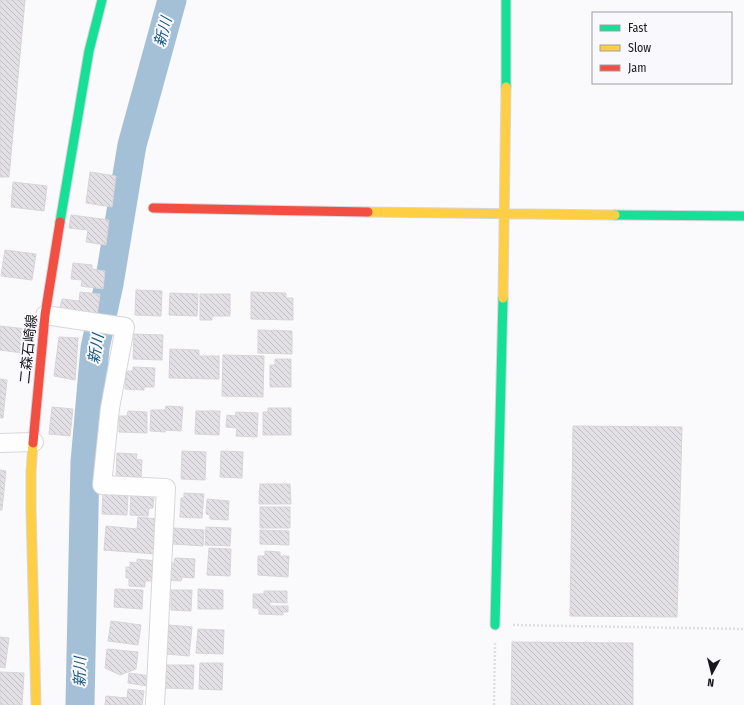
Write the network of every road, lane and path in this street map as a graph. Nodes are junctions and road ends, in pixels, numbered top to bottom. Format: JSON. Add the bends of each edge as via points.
{"nodes":[{"id":1,"x":102,"y":0,"type":"edge"},
{"id":2,"x":506,"y":0,"type":"edge"},
{"id":3,"x":153,"y":208,"type":"dead end"},
{"id":4,"x":505,"y":215,"type":"junction"},
{"id":5,"x":744,"y":216,"type":"edge"},
{"id":6,"x":45,"y":315,"type":"junction"},
{"id":7,"x":34,"y":442,"type":"junction"},
{"id":8,"x":0,"y":443,"type":"edge"},
{"id":9,"x":495,"y":625,"type":"junction"},
{"id":10,"x":744,"y":629,"type":"edge"},
{"id":11,"x":36,"y":705,"type":"edge"},
{"id":12,"x":155,"y":705,"type":"edge"},
{"id":13,"x":494,"y":705,"type":"edge"}],
"edges":[{"from":1,"to":6,"type":"street","name":"二森石崎線","via":[[89,51]]},
{"from":2,"to":4,"type":"street"},
{"from":3,"to":4,"type":"street"},
{"from":4,"to":5,"type":"street"},
{"from":4,"to":9,"type":"street"},
{"from":6,"to":7,"type":"street","name":"二森石崎線"},
{"from":6,"to":12,"type":"street","via":[[124,327],[110,408],[102,485],[166,488]]},
{"from":7,"to":8,"type":"street"},
{"from":7,"to":11,"type":"street","name":"二森石崎線","via":[[31,509]]},
{"from":9,"to":10,"type":"path"},
{"from":9,"to":13,"type":"path"}]}
